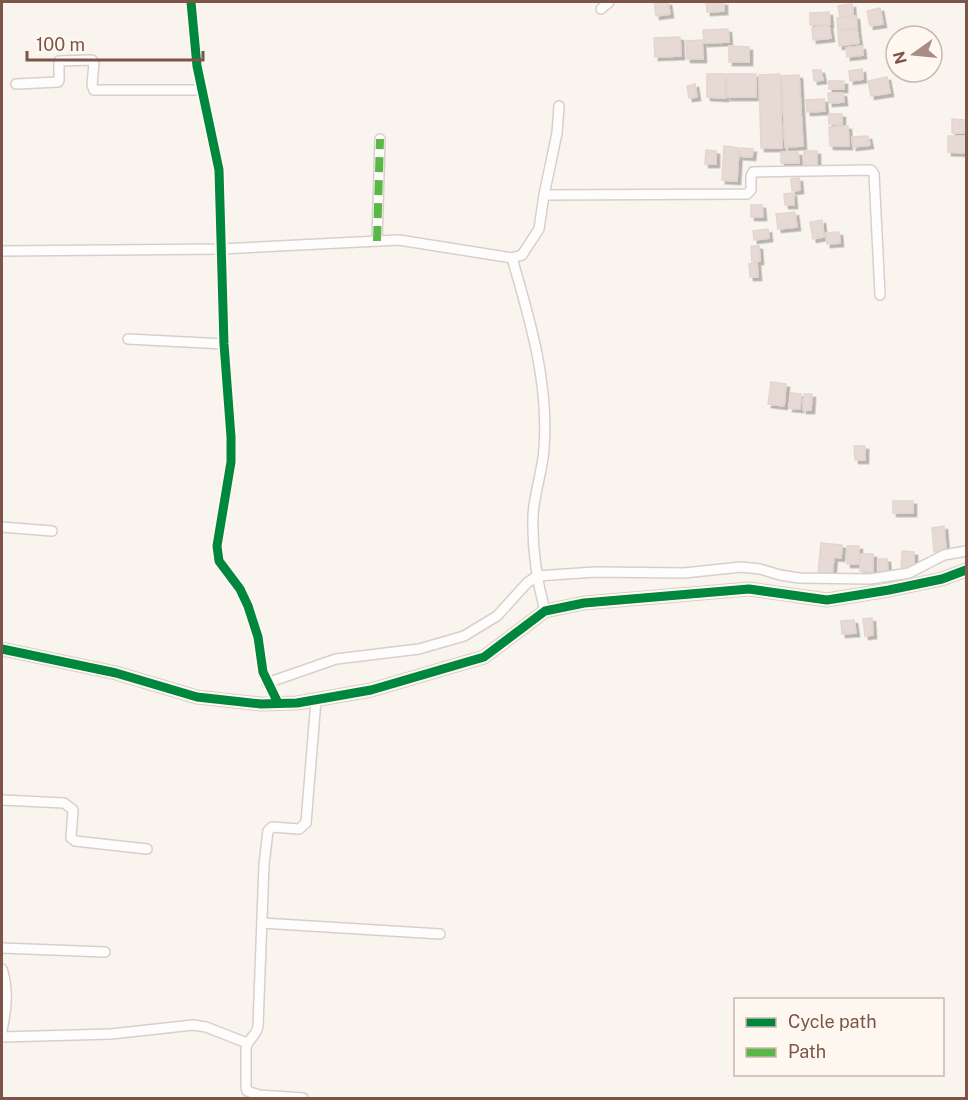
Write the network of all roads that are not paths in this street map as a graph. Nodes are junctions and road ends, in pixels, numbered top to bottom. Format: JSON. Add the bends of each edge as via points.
{"nodes":[{"id":1,"x":191,"y":2,"type":"edge"},
{"id":2,"x":609,"y":2,"type":"edge"},
{"id":3,"x":601,"y":9,"type":"dead end"},
{"id":4,"x":16,"y":84,"type":"dead end"},
{"id":5,"x":202,"y":90,"type":"junction"},
{"id":6,"x":559,"y":106,"type":"dead end"},
{"id":7,"x":380,"y":139,"type":"dead end"},
{"id":8,"x":544,"y":195,"type":"junction"},
{"id":9,"x":377,"y":241,"type":"junction"},
{"id":10,"x":221,"y":249,"type":"junction"},
{"id":11,"x":2,"y":251,"type":"edge"},
{"id":12,"x":512,"y":258,"type":"junction"},
{"id":13,"x":880,"y":295,"type":"dead end"},
{"id":14,"x":128,"y":339,"type":"dead end"},
{"id":15,"x":224,"y":344,"type":"junction"},
{"id":16,"x":2,"y":527,"type":"edge"},
{"id":17,"x":52,"y":531,"type":"dead end"},
{"id":18,"x":966,"y":551,"type":"edge"},
{"id":19,"x":966,"y":570,"type":"edge"},
{"id":20,"x":537,"y":576,"type":"junction"},
{"id":21,"x":545,"y":611,"type":"junction"},
{"id":22,"x":2,"y":649,"type":"edge"},
{"id":23,"x":267,"y":683,"type":"junction"},
{"id":24,"x":316,"y":700,"type":"junction"},
{"id":25,"x":278,"y":703,"type":"junction"},
{"id":26,"x":2,"y":800,"type":"edge"},
{"id":27,"x":147,"y":849,"type":"dead end"},
{"id":28,"x":262,"y":924,"type":"junction"},
{"id":29,"x":440,"y":934,"type":"dead end"},
{"id":30,"x":2,"y":948,"type":"edge"},
{"id":31,"x":105,"y":952,"type":"dead end"},
{"id":32,"x":2,"y":969,"type":"edge"},
{"id":33,"x":3,"y":1020,"type":"edge"},
{"id":34,"x":2,"y":1031,"type":"edge"},
{"id":35,"x":2,"y":1037,"type":"edge"},
{"id":36,"x":247,"y":1043,"type":"junction"},
{"id":37,"x":303,"y":1098,"type":"edge"}],
"edges":[{"from":1,"to":5,"type":"street"},
{"from":2,"to":3,"type":"street"},
{"from":4,"to":5,"type":"street","via":[[58,82],[59,61],[89,60],[93,63],[94,90]]},
{"from":5,"to":10,"type":"street","via":[[219,170]]},
{"from":6,"to":8,"type":"street"},
{"from":7,"to":9,"type":"street"},
{"from":8,"to":12,"type":"street","via":[[539,229],[522,255]]},
{"from":8,"to":13,"type":"street","via":[[747,194],[753,172],[871,170]]},
{"from":9,"to":10,"type":"street"},
{"from":9,"to":12,"type":"street","via":[[399,240]]},
{"from":10,"to":11,"type":"street"},
{"from":10,"to":15,"type":"street"},
{"from":12,"to":20,"type":"street","via":[[538,359],[544,403],[544,448],[533,515]]},
{"from":14,"to":15,"type":"street"},
{"from":15,"to":23,"type":"street","via":[[231,462],[217,546],[219,561],[248,606]]},
{"from":16,"to":17,"type":"street"},
{"from":18,"to":20,"type":"street","via":[[944,555],[909,573],[870,579],[799,578],[741,567],[684,573]]},
{"from":19,"to":21,"type":"street","via":[[942,579],[827,600],[749,588],[584,603]]},
{"from":20,"to":21,"type":"street"},
{"from":20,"to":23,"type":"street","via":[[497,616],[465,636],[419,649],[336,659]]},
{"from":21,"to":24,"type":"street","via":[[484,657],[371,690]]},
{"from":22,"to":25,"type":"street","via":[[116,673],[197,697]]},
{"from":23,"to":25,"type":"street"},
{"from":24,"to":25,"type":"street"},
{"from":24,"to":28,"type":"street","via":[[306,823],[299,829],[272,827],[268,831]]},
{"from":26,"to":27,"type":"street","via":[[64,803],[73,810],[71,838],[75,841]]},
{"from":28,"to":29,"type":"street"},
{"from":28,"to":36,"type":"street","via":[[258,1026]]},
{"from":30,"to":31,"type":"street"},
{"from":32,"to":33,"type":"street","via":[[7,986]]},
{"from":33,"to":34,"type":"street"},
{"from":35,"to":36,"type":"street","via":[[111,1034],[193,1025]]},
{"from":36,"to":37,"type":"street","via":[[247,1091]]}]}
